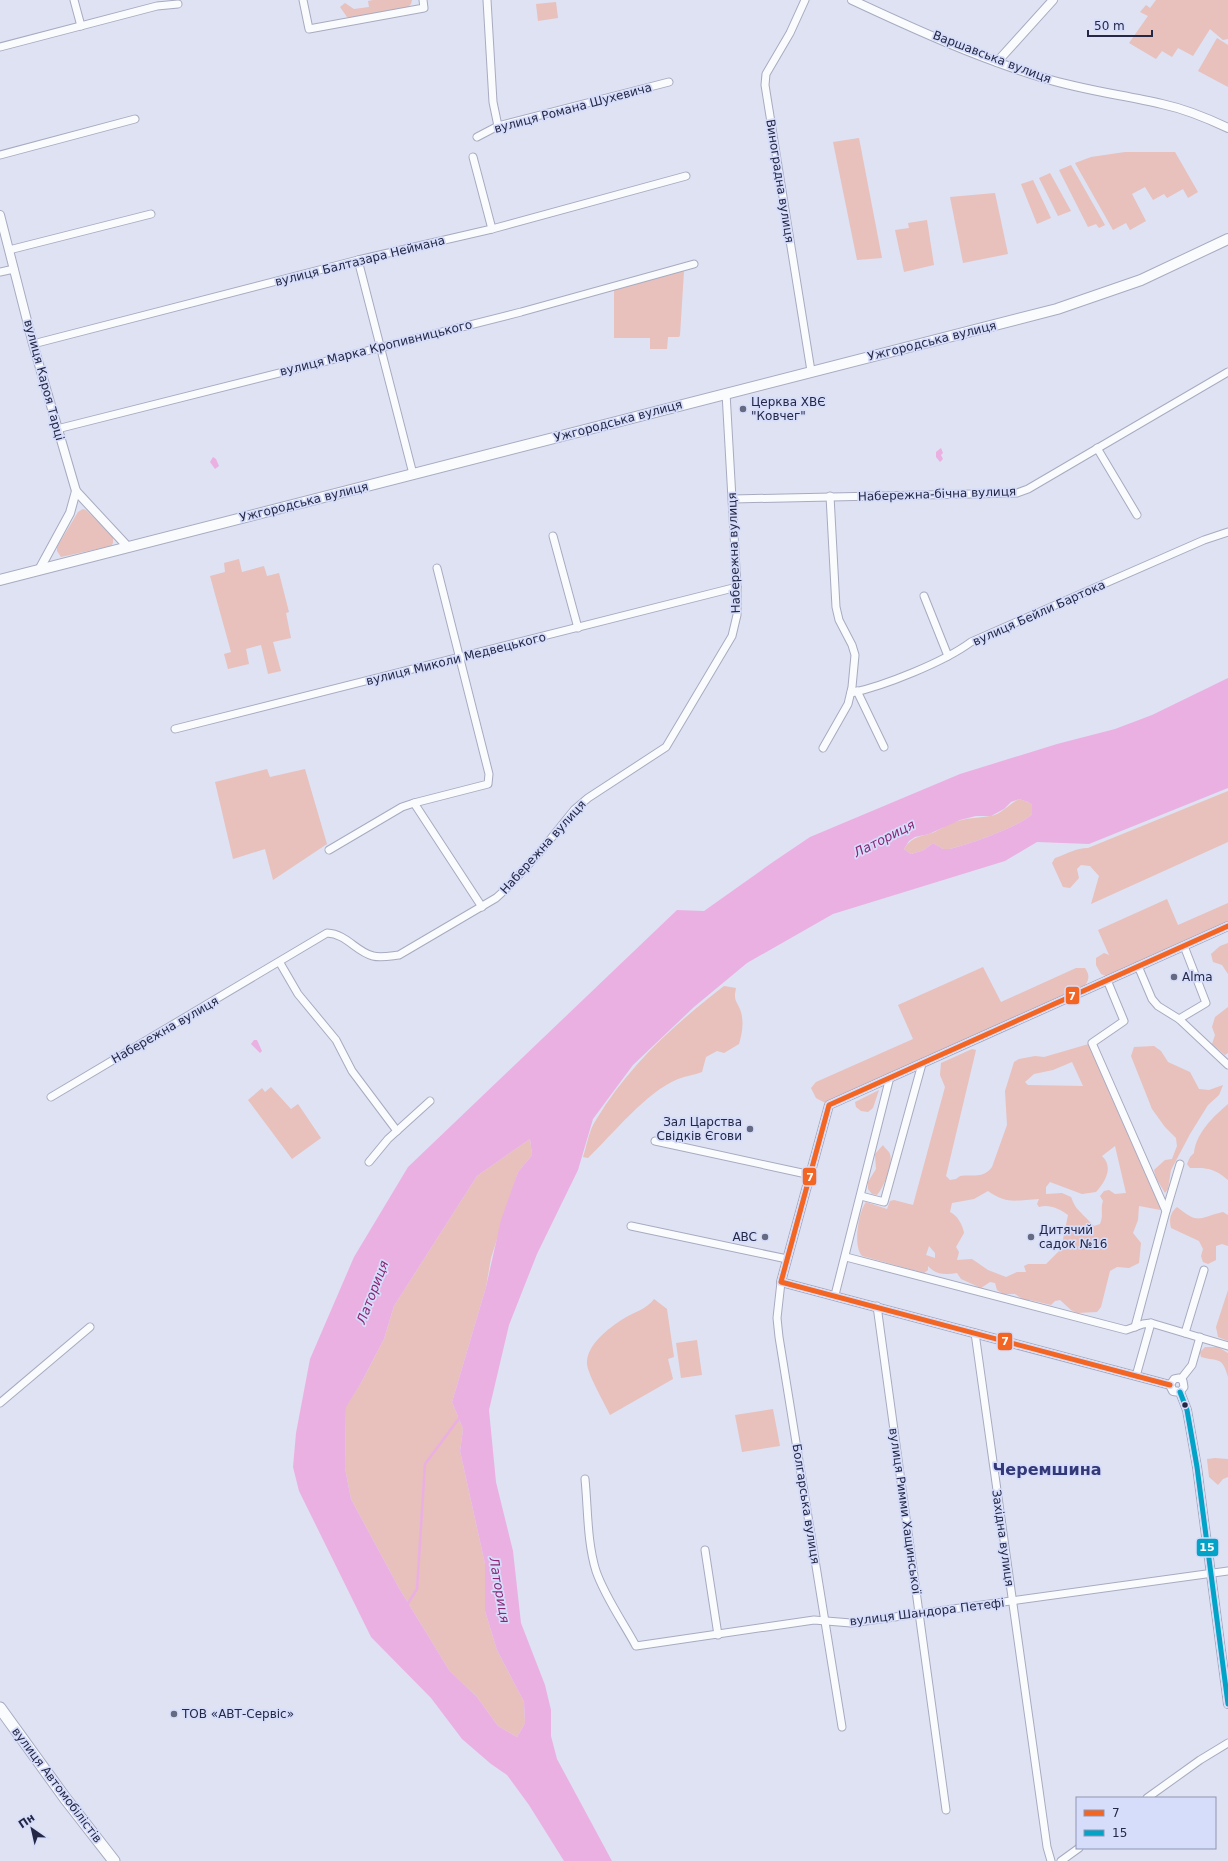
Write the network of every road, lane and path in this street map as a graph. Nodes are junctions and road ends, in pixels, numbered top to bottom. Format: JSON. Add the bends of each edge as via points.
{"nodes":[{"id":1,"x":74,"y":0,"type":"edge"},
{"id":2,"x":303,"y":0,"type":"edge"},
{"id":3,"x":423,"y":0,"type":"edge"},
{"id":4,"x":487,"y":0,"type":"edge"},
{"id":5,"x":805,"y":0,"type":"edge"},
{"id":6,"x":852,"y":0,"type":"edge"},
{"id":7,"x":1053,"y":0,"type":"edge"},
{"id":8,"x":178,"y":4,"type":"dead end"},
{"id":9,"x":81,"y":26,"type":"junction"},
{"id":10,"x":0,"y":47,"type":"edge"},
{"id":11,"x":997,"y":62,"type":"junction"},
{"id":12,"x":669,"y":82,"type":"dead end"},
{"id":13,"x":135,"y":119,"type":"dead end"},
{"id":14,"x":498,"y":126,"type":"junction"},
{"id":15,"x":1228,"y":128,"type":"edge"},
{"id":16,"x":477,"y":137,"type":"dead end"},
{"id":17,"x":0,"y":155,"type":"edge"},
{"id":18,"x":473,"y":158,"type":"dead end"},
{"id":19,"x":686,"y":176,"type":"dead end"},
{"id":20,"x":151,"y":214,"type":"dead end"},
{"id":21,"x":0,"y":215,"type":"edge"},
{"id":22,"x":492,"y":229,"type":"junction"},
{"id":23,"x":1228,"y":239,"type":"edge"},
{"id":24,"x":9,"y":250,"type":"junction"},
{"id":25,"x":358,"y":260,"type":"junction"},
{"id":26,"x":694,"y":264,"type":"dead end"},
{"id":27,"x":14,"y":269,"type":"junction"},
{"id":28,"x":0,"y":272,"type":"edge"},
{"id":29,"x":33,"y":344,"type":"junction"},
{"id":30,"x":380,"y":346,"type":"junction"},
{"id":31,"x":811,"y":371,"type":"junction"},
{"id":32,"x":1228,"y":372,"type":"edge"},
{"id":33,"x":726,"y":393,"type":"junction"},
{"id":34,"x":57,"y":429,"type":"junction"},
{"id":35,"x":1097,"y":448,"type":"junction"},
{"id":36,"x":413,"y":474,"type":"junction"},
{"id":37,"x":76,"y":491,"type":"junction"},
{"id":38,"x":830,"y":496,"type":"junction"},
{"id":39,"x":733,"y":499,"type":"junction"},
{"id":40,"x":1137,"y":515,"type":"dead end"},
{"id":41,"x":1228,"y":532,"type":"edge"},
{"id":42,"x":553,"y":536,"type":"dead end"},
{"id":43,"x":128,"y":547,"type":"junction"},
{"id":44,"x":437,"y":568,"type":"dead end"},
{"id":45,"x":39,"y":570,"type":"junction"},
{"id":46,"x":0,"y":580,"type":"edge"},
{"id":47,"x":737,"y":587,"type":"junction"},
{"id":48,"x":924,"y":596,"type":"dead end"},
{"id":49,"x":578,"y":628,"type":"junction"},
{"id":50,"x":948,"y":656,"type":"junction"},
{"id":51,"x":461,"y":657,"type":"junction"},
{"id":52,"x":854,"y":692,"type":"junction"},
{"id":53,"x":175,"y":729,"type":"dead end"},
{"id":54,"x":884,"y":747,"type":"dead end"},
{"id":55,"x":823,"y":748,"type":"dead end"},
{"id":56,"x":414,"y":803,"type":"junction"},
{"id":57,"x":328,"y":850,"type":"dead end"},
{"id":58,"x":482,"y":907,"type":"junction"},
{"id":59,"x":1228,"y":926,"type":"edge"},
{"id":60,"x":1184,"y":946,"type":"junction"},
{"id":61,"x":280,"y":963,"type":"junction"},
{"id":62,"x":1138,"y":966,"type":"junction"},
{"id":63,"x":1107,"y":980,"type":"junction"},
{"id":64,"x":1179,"y":1019,"type":"junction"},
{"id":65,"x":922,"y":1064,"type":"junction"},
{"id":66,"x":1228,"y":1065,"type":"edge"},
{"id":67,"x":890,"y":1077,"type":"junction"},
{"id":68,"x":51,"y":1097,"type":"dead end"},
{"id":69,"x":430,"y":1101,"type":"dead end"},
{"id":70,"x":397,"y":1131,"type":"junction"},
{"id":71,"x":655,"y":1141,"type":"dead end"},
{"id":72,"x":369,"y":1162,"type":"dead end"},
{"id":73,"x":1180,"y":1164,"type":"dead end"},
{"id":74,"x":811,"y":1175,"type":"junction"},
{"id":75,"x":861,"y":1196,"type":"junction"},
{"id":76,"x":1166,"y":1211,"type":"junction"},
{"id":77,"x":631,"y":1226,"type":"dead end"},
{"id":78,"x":846,"y":1257,"type":"junction"},
{"id":79,"x":787,"y":1259,"type":"junction"},
{"id":80,"x":1204,"y":1270,"type":"dead end"},
{"id":81,"x":781,"y":1282,"type":"junction"},
{"id":82,"x":835,"y":1295,"type":"junction"},
{"id":83,"x":877,"y":1306,"type":"junction"},
{"id":84,"x":1151,"y":1324,"type":"junction"},
{"id":85,"x":90,"y":1327,"type":"dead end"},
{"id":86,"x":1135,"y":1327,"type":"junction"},
{"id":87,"x":974,"y":1333,"type":"junction"},
{"id":88,"x":1185,"y":1333,"type":"junction"},
{"id":89,"x":1200,"y":1337,"type":"junction"},
{"id":90,"x":1228,"y":1346,"type":"edge"},
{"id":91,"x":1136,"y":1376,"type":"junction"},
{"id":92,"x":1181,"y":1379,"type":"junction"},
{"id":93,"x":1170,"y":1385,"type":"junction"},
{"id":94,"x":1180,"y":1392,"type":"junction"},
{"id":95,"x":0,"y":1403,"type":"edge"},
{"id":96,"x":585,"y":1479,"type":"dead end"},
{"id":97,"x":705,"y":1550,"type":"dead end"},
{"id":98,"x":1228,"y":1571,"type":"edge"},
{"id":99,"x":1212,"y":1572,"type":"junction"},
{"id":100,"x":1011,"y":1601,"type":"junction"},
{"id":101,"x":918,"y":1614,"type":"junction"},
{"id":102,"x":825,"y":1621,"type":"junction"},
{"id":103,"x":718,"y":1634,"type":"junction"},
{"id":104,"x":1228,"y":1704,"type":"edge"},
{"id":105,"x":0,"y":1708,"type":"edge"},
{"id":106,"x":842,"y":1727,"type":"dead end"},
{"id":107,"x":1228,"y":1743,"type":"edge"},
{"id":108,"x":1148,"y":1797,"type":"edge"},
{"id":109,"x":946,"y":1810,"type":"dead end"},
{"id":110,"x":1078,"y":1849,"type":"edge"},
{"id":111,"x":114,"y":1861,"type":"edge"},
{"id":112,"x":1051,"y":1861,"type":"edge"},
{"id":113,"x":1061,"y":1861,"type":"edge"}],
"edges":[{"from":1,"to":9,"type":"street"},
{"from":2,"to":3,"type":"street","via":[[309,29],[424,8]]},
{"from":4,"to":14,"type":"street","via":[[493,102]]},
{"from":5,"to":31,"type":"street","name":"Виноградна вулиця","via":[[790,33],[766,74],[765,85]]},
{"from":6,"to":11,"type":"street","name":"Варшавська вулиця"},
{"from":7,"to":11,"type":"street"},
{"from":8,"to":9,"type":"street","via":[[157,6]]},
{"from":9,"to":10,"type":"street"},
{"from":11,"to":15,"type":"street","name":"Варшавська вулиця","via":[[1069,85],[1186,110]]},
{"from":12,"to":14,"type":"street","name":"вулиця Романа Шухевича"},
{"from":13,"to":17,"type":"street"},
{"from":14,"to":16,"type":"street","name":"вулиця Романа Шухевича"},
{"from":18,"to":22,"type":"street"},
{"from":19,"to":22,"type":"street","name":"вулиця Балтазара Неймана"},
{"from":20,"to":24,"type":"street"},
{"from":21,"to":24,"type":"street","name":"вулиця Кароя Тарці"},
{"from":22,"to":25,"type":"street","name":"вулиця Балтазара Неймана"},
{"from":23,"to":31,"type":"main road","name":"Ужгородська вулиця","via":[[1163,270],[1089,299]]},
{"from":24,"to":27,"type":"street","name":"вулиця Кароя Тарці"},
{"from":25,"to":29,"type":"street","name":"вулиця Балтазара Неймана"},
{"from":25,"to":30,"type":"street"},
{"from":26,"to":30,"type":"street","name":"вулиця Марка Кропивницького","via":[[521,312]]},
{"from":27,"to":28,"type":"street"},
{"from":27,"to":29,"type":"street","name":"вулиця Кароя Тарці"},
{"from":29,"to":34,"type":"street","name":"вулиця Кароя Тарці"},
{"from":30,"to":34,"type":"street","name":"вулиця Марка Кропивницького"},
{"from":30,"to":36,"type":"street"},
{"from":31,"to":33,"type":"main road","name":"Ужгородська вулиця"},
{"from":32,"to":35,"type":"street","name":"Набережна-бічна вулиця"},
{"from":33,"to":36,"type":"main road","name":"Ужгородська вулиця"},
{"from":33,"to":39,"type":"street","name":"Набережна вулиця"},
{"from":34,"to":37,"type":"street","name":"вулиця Кароя Тарці"},
{"from":35,"to":38,"type":"street","name":"Набережна-бічна вулиця","via":[[1017,493]]},
{"from":35,"to":40,"type":"street"},
{"from":36,"to":43,"type":"main road","name":"Ужгородська вулиця"},
{"from":37,"to":43,"type":"street","name":"вулиця Кароя Тарці"},
{"from":37,"to":45,"type":"street","via":[[70,513]]},
{"from":38,"to":39,"type":"street","name":"Набережна-бічна вулиця"},
{"from":38,"to":52,"type":"street","via":[[836,607],[855,655]]},
{"from":39,"to":47,"type":"street","name":"Набережна вулиця"},
{"from":41,"to":50,"type":"street","name":"вулиця Бейли Бартока","via":[[1204,540],[971,642]]},
{"from":42,"to":49,"type":"street"},
{"from":43,"to":45,"type":"main road","name":"Ужгородська вулиця"},
{"from":44,"to":51,"type":"street"},
{"from":45,"to":46,"type":"main road","name":"Ужгородська вулиця"},
{"from":47,"to":49,"type":"street","name":"вулиця Миколи Медвецького"},
{"from":47,"to":58,"type":"street","name":"Набережна вулиця","via":[[737,615],[732,636],[666,747],[574,810],[506,889]]},
{"from":48,"to":50,"type":"street"},
{"from":49,"to":51,"type":"street","name":"вулиця Миколи Медвецького"},
{"from":50,"to":52,"type":"street","name":"вулиця Бейли Бартока","via":[[900,677]]},
{"from":51,"to":53,"type":"street","name":"вулиця Миколи Медвецького"},
{"from":51,"to":56,"type":"street","via":[[489,774],[488,784]]},
{"from":52,"to":54,"type":"street"},
{"from":52,"to":55,"type":"street"},
{"from":56,"to":57,"type":"street","via":[[402,807]]},
{"from":56,"to":58,"type":"street"},
{"from":58,"to":61,"type":"street","name":"Набережна вулиця","via":[[399,955],[371,956],[341,936],[328,933]]},
{"from":59,"to":60,"type":"street"},
{"from":60,"to":62,"type":"street"},
{"from":60,"to":64,"type":"street","via":[[1206,1004]]},
{"from":61,"to":68,"type":"street","name":"Набережна вулиця"},
{"from":61,"to":70,"type":"street","via":[[298,994],[336,1040],[352,1071]]},
{"from":62,"to":63,"type":"street"},
{"from":62,"to":64,"type":"street","via":[[1152,999],[1158,1006]]},
{"from":63,"to":65,"type":"street"},
{"from":63,"to":76,"type":"street","via":[[1124,1022],[1092,1043]]},
{"from":64,"to":66,"type":"street"},
{"from":65,"to":67,"type":"street"},
{"from":65,"to":75,"type":"street","via":[[884,1202]]},
{"from":67,"to":74,"type":"street","via":[[828,1105]]},
{"from":67,"to":75,"type":"street"},
{"from":69,"to":70,"type":"street"},
{"from":70,"to":72,"type":"street"},
{"from":71,"to":74,"type":"street"},
{"from":73,"to":76,"type":"street"},
{"from":74,"to":79,"type":"street"},
{"from":75,"to":78,"type":"street"},
{"from":76,"to":86,"type":"street"},
{"from":77,"to":79,"type":"street"},
{"from":78,"to":82,"type":"street"},
{"from":78,"to":86,"type":"street","via":[[1126,1330]]},
{"from":79,"to":81,"type":"street"},
{"from":80,"to":88,"type":"street"},
{"from":81,"to":82,"type":"street"},
{"from":81,"to":102,"type":"street","name":"Болгарська вулиця","via":[[777,1318],[778,1337]]},
{"from":82,"to":83,"type":"street"},
{"from":83,"to":87,"type":"street"},
{"from":83,"to":101,"type":"street","name":"вулиця Римми Хащинської"},
{"from":84,"to":86,"type":"street"},
{"from":84,"to":88,"type":"street"},
{"from":84,"to":91,"type":"street"},
{"from":85,"to":95,"type":"street"},
{"from":87,"to":91,"type":"street"},
{"from":87,"to":100,"type":"street","name":"Західна вулиця"},
{"from":88,"to":89,"type":"street"},
{"from":89,"to":90,"type":"street"},
{"from":89,"to":92,"type":"street","via":[[1192,1365]]},
{"from":91,"to":93,"type":"street"},
{"from":92,"to":93,"type":"street","via":[[1174,1379]]},
{"from":92,"to":94,"type":"street","via":[[1184,1387]]},
{"from":93,"to":94,"type":"street","via":[[1173,1391]]},
{"from":94,"to":99,"type":"street","via":[[1187,1410]]},
{"from":96,"to":103,"type":"street","name":"вулиця Шандора Петефі","via":[[596,1570],[603,1588],[636,1646]]},
{"from":97,"to":103,"type":"street"},
{"from":98,"to":99,"type":"street","name":"вулиця Шандора Петефі"},
{"from":99,"to":100,"type":"street","name":"вулиця Шандора Петефі"},
{"from":99,"to":104,"type":"street"},
{"from":100,"to":101,"type":"street","name":"вулиця Шандора Петефі"},
{"from":100,"to":112,"type":"street","name":"Західна вулиця"},
{"from":101,"to":102,"type":"street","name":"вулиця Шандора Петефі","via":[[850,1623]]},
{"from":101,"to":109,"type":"street","name":"вулиця Римми Хащинської"},
{"from":102,"to":103,"type":"street","name":"вулиця Шандора Петефі","via":[[814,1620]]},
{"from":102,"to":106,"type":"street","name":"Болгарська вулиця"},
{"from":105,"to":111,"type":"highway","name":"вулиця Автомобілістів"},
{"from":107,"to":108,"type":"street"},
{"from":110,"to":113,"type":"street"}]}
